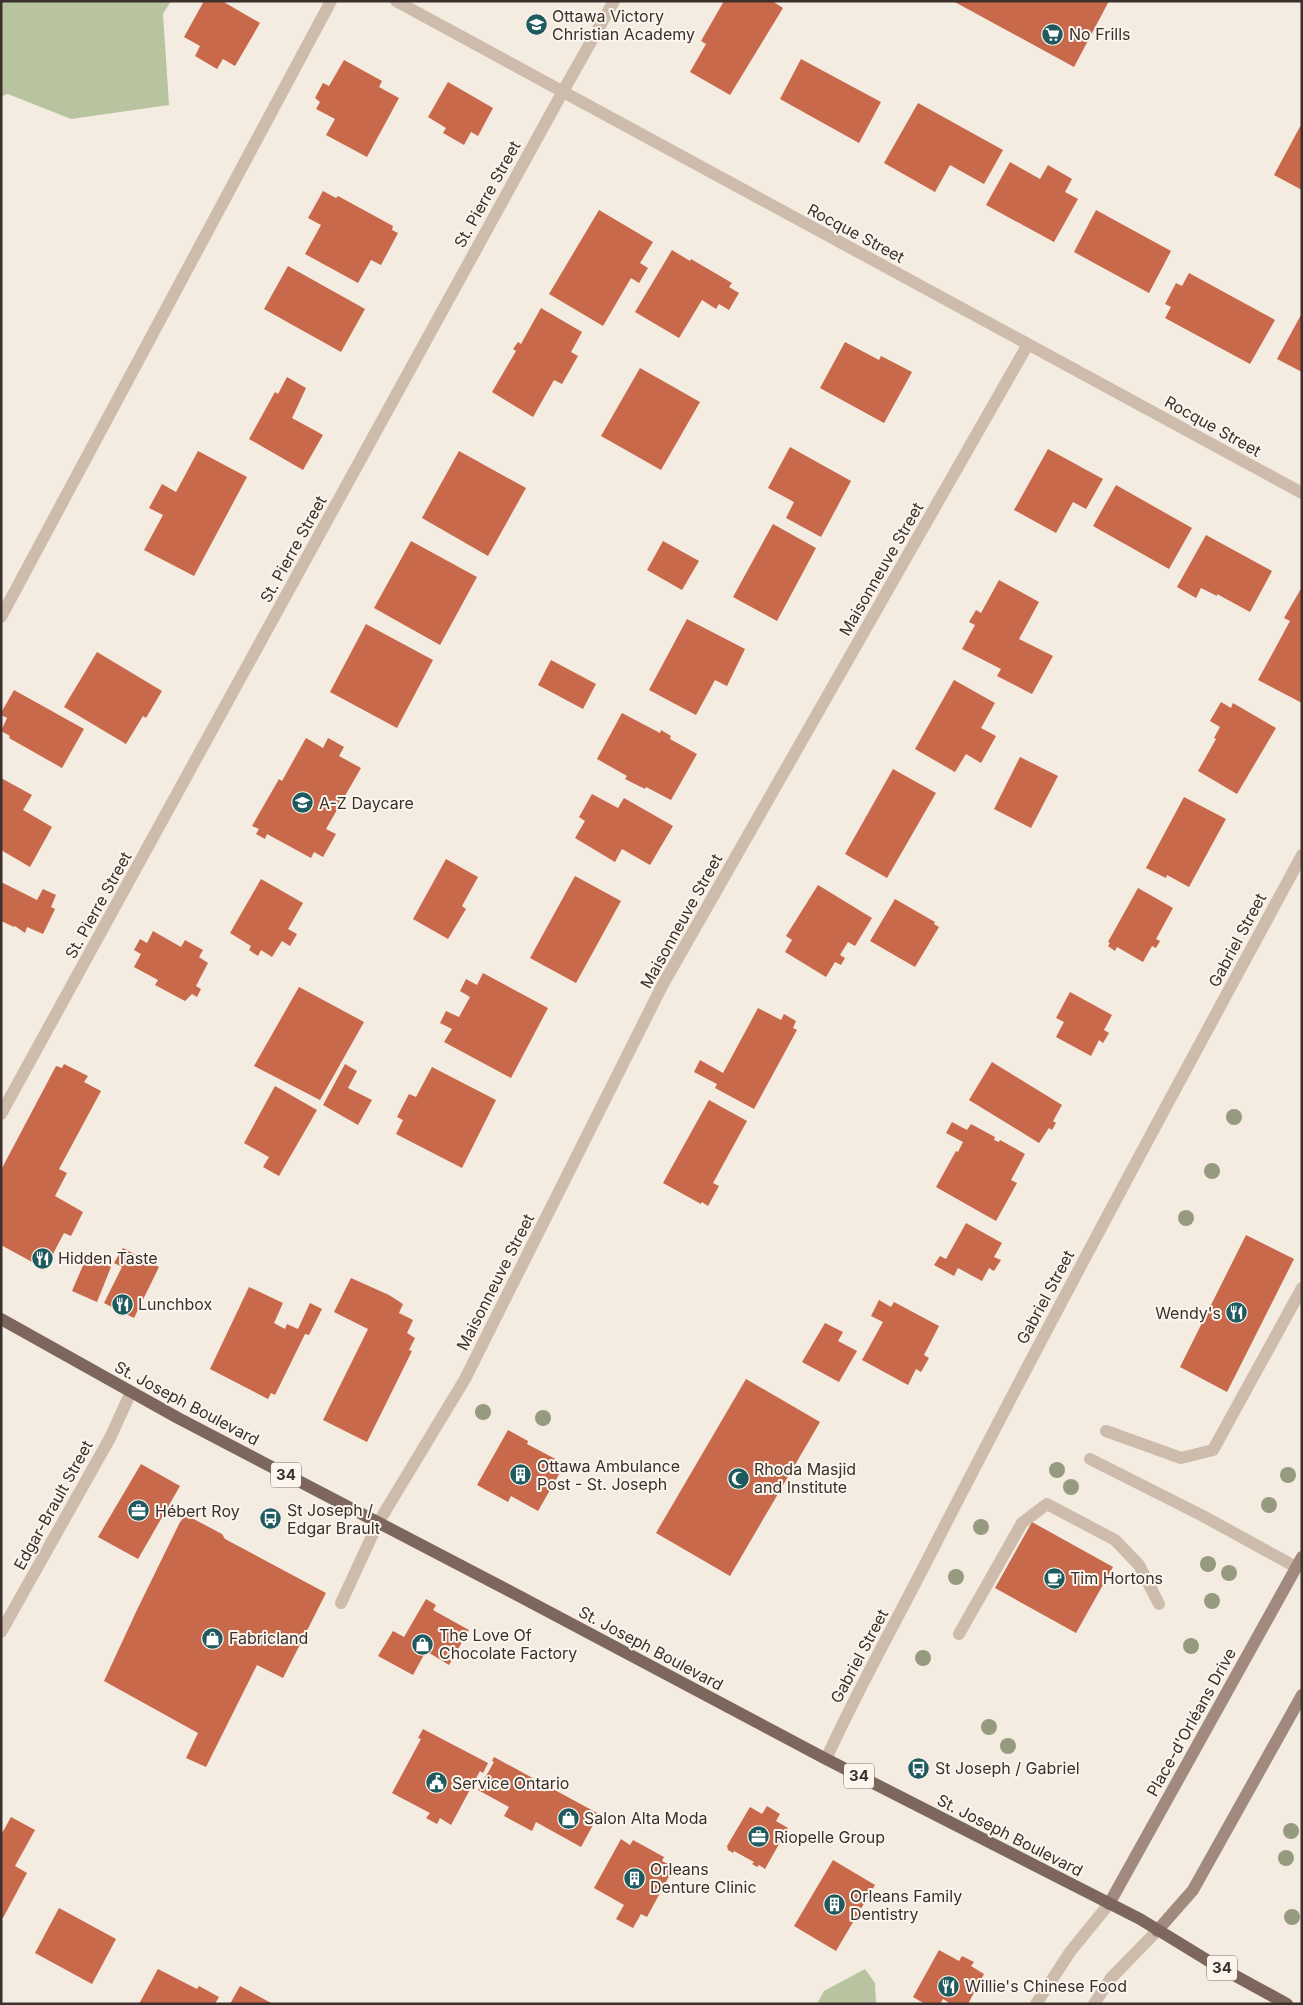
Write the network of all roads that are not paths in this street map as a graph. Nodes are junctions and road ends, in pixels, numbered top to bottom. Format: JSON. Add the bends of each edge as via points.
{"nodes":[{"id":1,"x":330,"y":1,"type":"edge"},
{"id":2,"x":396,"y":1,"type":"edge"},
{"id":3,"x":614,"y":1,"type":"edge"},
{"id":4,"x":562,"y":93,"type":"junction"},
{"id":5,"x":1028,"y":344,"type":"junction"},
{"id":6,"x":1302,"y":493,"type":"edge"},
{"id":7,"x":1,"y":617,"type":"edge"},
{"id":8,"x":1302,"y":855,"type":"edge"},
{"id":9,"x":1,"y":1114,"type":"edge"},
{"id":10,"x":1302,"y":1288,"type":"edge"},
{"id":11,"x":1,"y":1320,"type":"edge"},
{"id":12,"x":131,"y":1392,"type":"junction"},
{"id":13,"x":1106,"y":1431,"type":"dead end"},
{"id":14,"x":1090,"y":1459,"type":"dead end"},
{"id":15,"x":378,"y":1523,"type":"junction"},
{"id":16,"x":1299,"y":1562,"type":"edge"},
{"id":17,"x":341,"y":1603,"type":"dead end"},
{"id":18,"x":1159,"y":1604,"type":"dead end"},
{"id":19,"x":1,"y":1632,"type":"edge"},
{"id":20,"x":959,"y":1634,"type":"dead end"},
{"id":21,"x":1302,"y":1695,"type":"edge"},
{"id":22,"x":826,"y":1759,"type":"junction"},
{"id":23,"x":1109,"y":1904,"type":"junction"},
{"id":24,"x":1158,"y":1931,"type":"junction"},
{"id":25,"x":1036,"y":2004,"type":"edge"},
{"id":26,"x":1094,"y":2004,"type":"edge"},
{"id":27,"x":1287,"y":2004,"type":"edge"}],
"edges":[{"from":1,"to":7,"type":"street"},
{"from":2,"to":4,"type":"street","name":"Rocque Street"},
{"from":3,"to":4,"type":"street","name":"St. Pierre Street"},
{"from":4,"to":5,"type":"street","name":"Rocque Street"},
{"from":4,"to":9,"type":"street","name":"St. Pierre Street"},
{"from":5,"to":6,"type":"street","name":"Rocque Street"},
{"from":5,"to":15,"type":"street","name":"Maisonneuve Street","via":[[662,986],[465,1379]]},
{"from":8,"to":22,"type":"street","name":"Gabriel Street","via":[[1039,1342],[855,1696]]},
{"from":10,"to":13,"type":"street","via":[[1213,1450],[1181,1458]]},
{"from":11,"to":12,"type":"main road","name":"St. Joseph Boulevard","number":"34"},
{"from":12,"to":15,"type":"main road","name":"St. Joseph Boulevard","number":"34"},
{"from":12,"to":19,"type":"street","name":"Edgar-Brault Street","via":[[110,1438]]},
{"from":14,"to":16,"type":"street"},
{"from":15,"to":17,"type":"street","name":"Maisonneuve Street"},
{"from":15,"to":22,"type":"main road","name":"St. Joseph Boulevard","number":"34"},
{"from":16,"to":23,"type":"main road","name":"Place-d'Orléans Drive"},
{"from":18,"to":20,"type":"street","via":[[1138,1565],[1114,1540],[1046,1504],[1022,1523]]},
{"from":21,"to":24,"type":"main road","via":[[1193,1890]]},
{"from":22,"to":23,"type":"main road","name":"St. Joseph Boulevard","number":"34"},
{"from":23,"to":24,"type":"main road","name":"St. Joseph Boulevard","number":"34"},
{"from":23,"to":25,"type":"street","via":[[1070,1952]]},
{"from":24,"to":26,"type":"street","via":[[1111,1978]]},
{"from":24,"to":27,"type":"main road","name":"St. Joseph Boulevard","number":"34"}]}
